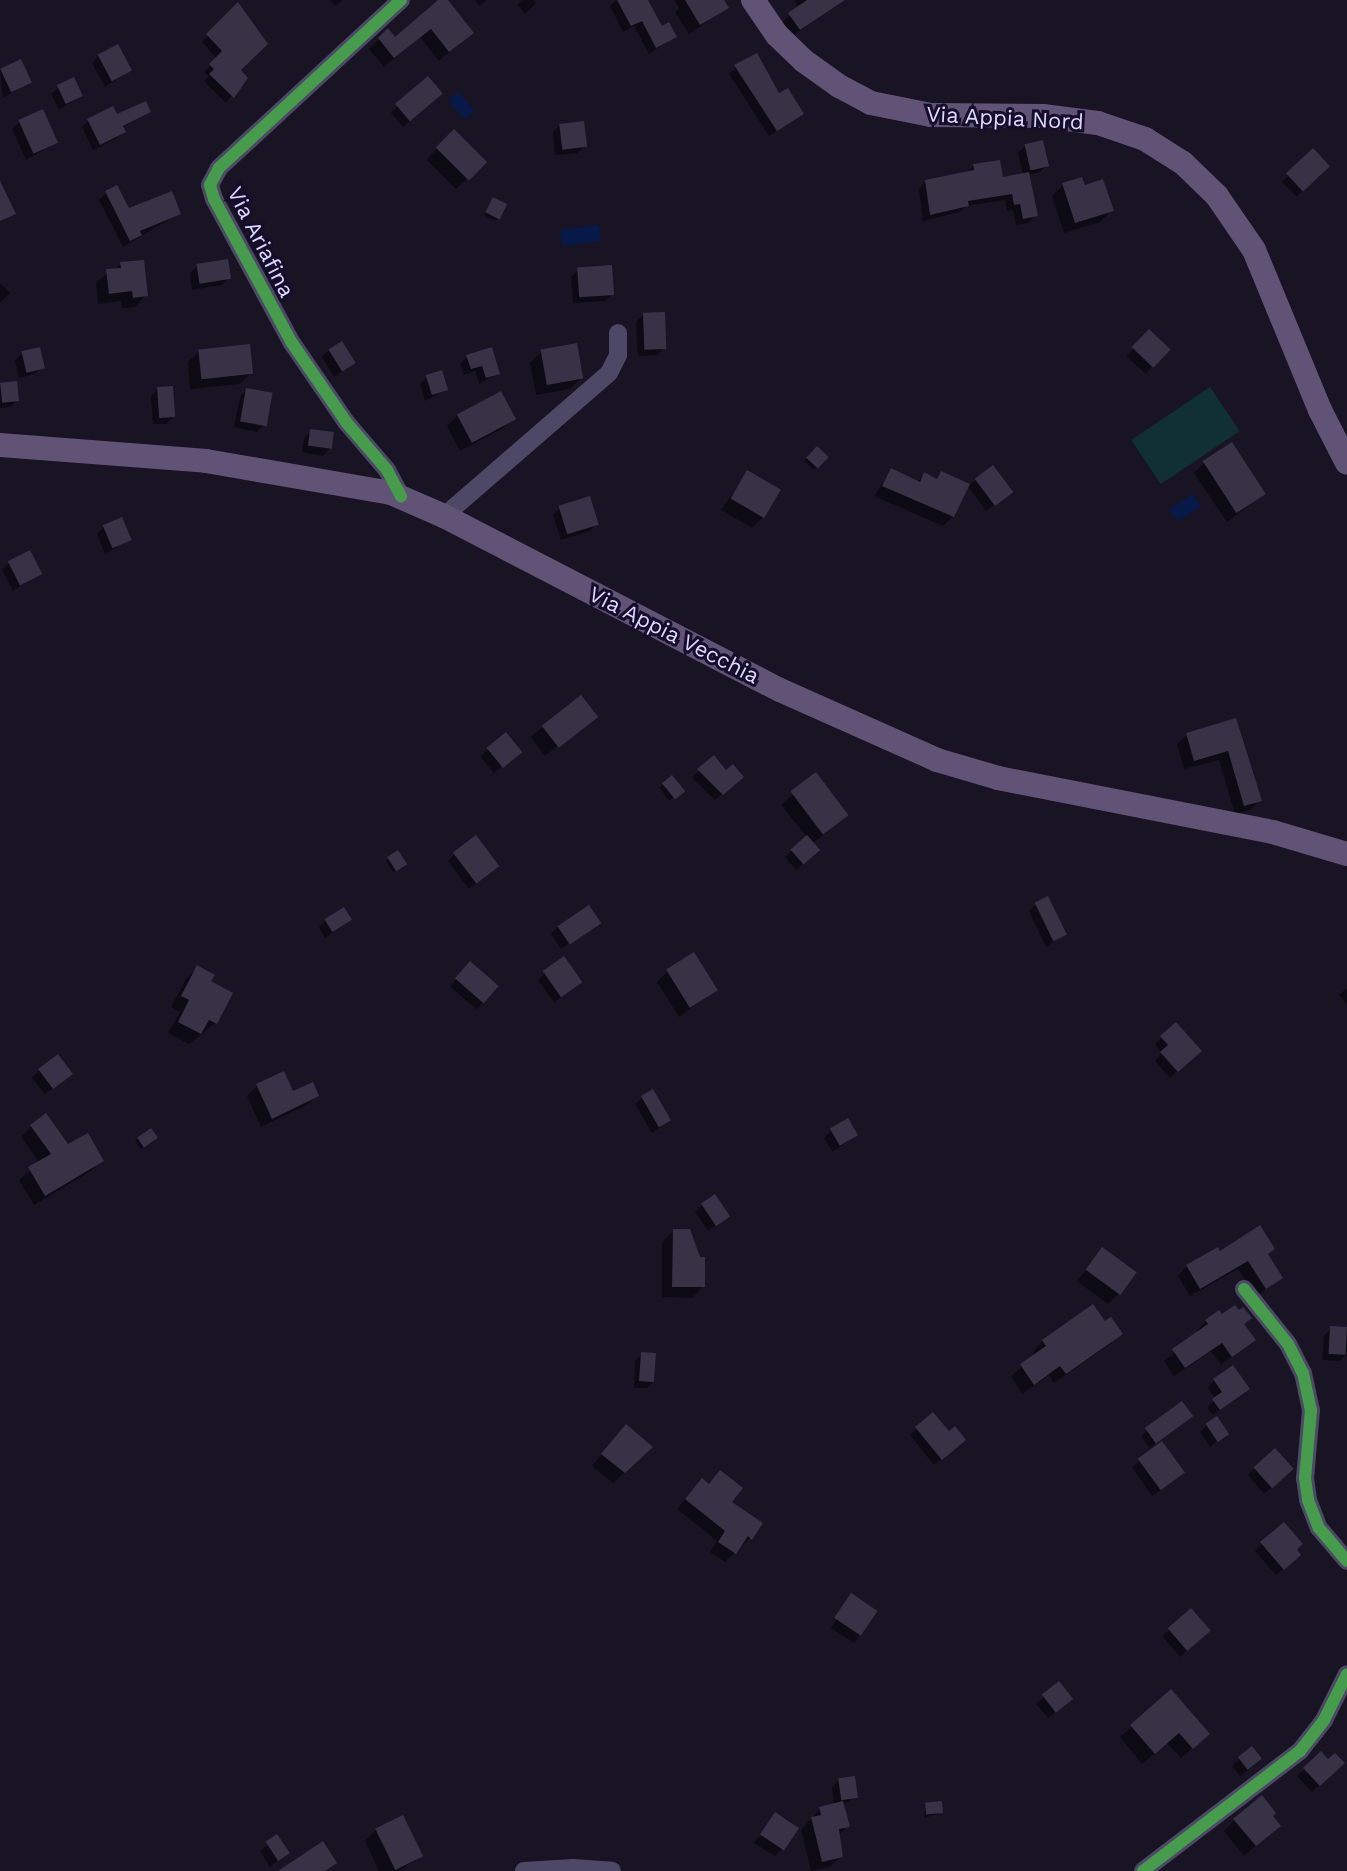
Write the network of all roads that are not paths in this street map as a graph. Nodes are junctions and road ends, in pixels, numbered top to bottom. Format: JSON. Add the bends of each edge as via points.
{"nodes":[{"id":1,"x":401,"y":0,"type":"edge"},
{"id":2,"x":753,"y":0,"type":"edge"},
{"id":3,"x":618,"y":333,"type":"dead end"},
{"id":4,"x":0,"y":445,"type":"edge"},
{"id":5,"x":1347,"y":463,"type":"edge"},
{"id":6,"x":401,"y":496,"type":"junction"},
{"id":7,"x":444,"y":516,"type":"junction"},
{"id":8,"x":1347,"y":854,"type":"edge"},
{"id":9,"x":1244,"y":1289,"type":"dead end"},
{"id":10,"x":1347,"y":1561,"type":"edge"},
{"id":11,"x":1347,"y":1674,"type":"edge"},
{"id":12,"x":524,"y":1871,"type":"edge"},
{"id":13,"x":612,"y":1871,"type":"edge"},
{"id":14,"x":1143,"y":1871,"type":"edge"}],
"edges":[{"from":1,"to":6,"type":"street","name":"Via Ariafina","via":[[219,168],[210,185],[292,343]]},
{"from":2,"to":5,"type":"main road","name":"Via Appia Nord","via":[[777,35],[804,61],[871,103],[931,115],[1043,116],[1098,123],[1145,139],[1183,163],[1217,196],[1254,250]]},
{"from":3,"to":7,"type":"street","via":[[618,355],[609,373]]},
{"from":4,"to":6,"type":"main road","name":"Via Appia Vecchia","via":[[206,461]]},
{"from":6,"to":7,"type":"main road","name":"Via Appia Vecchia"},
{"from":7,"to":8,"type":"main road","name":"Via Appia Vecchia","via":[[767,684],[948,764],[1273,832]]},
{"from":9,"to":10,"type":"street","via":[[1288,1344],[1303,1373],[1311,1410],[1308,1500],[1319,1528]]},
{"from":11,"to":14,"type":"street","via":[[1303,1748]]},
{"from":12,"to":13,"type":"street"}]}
